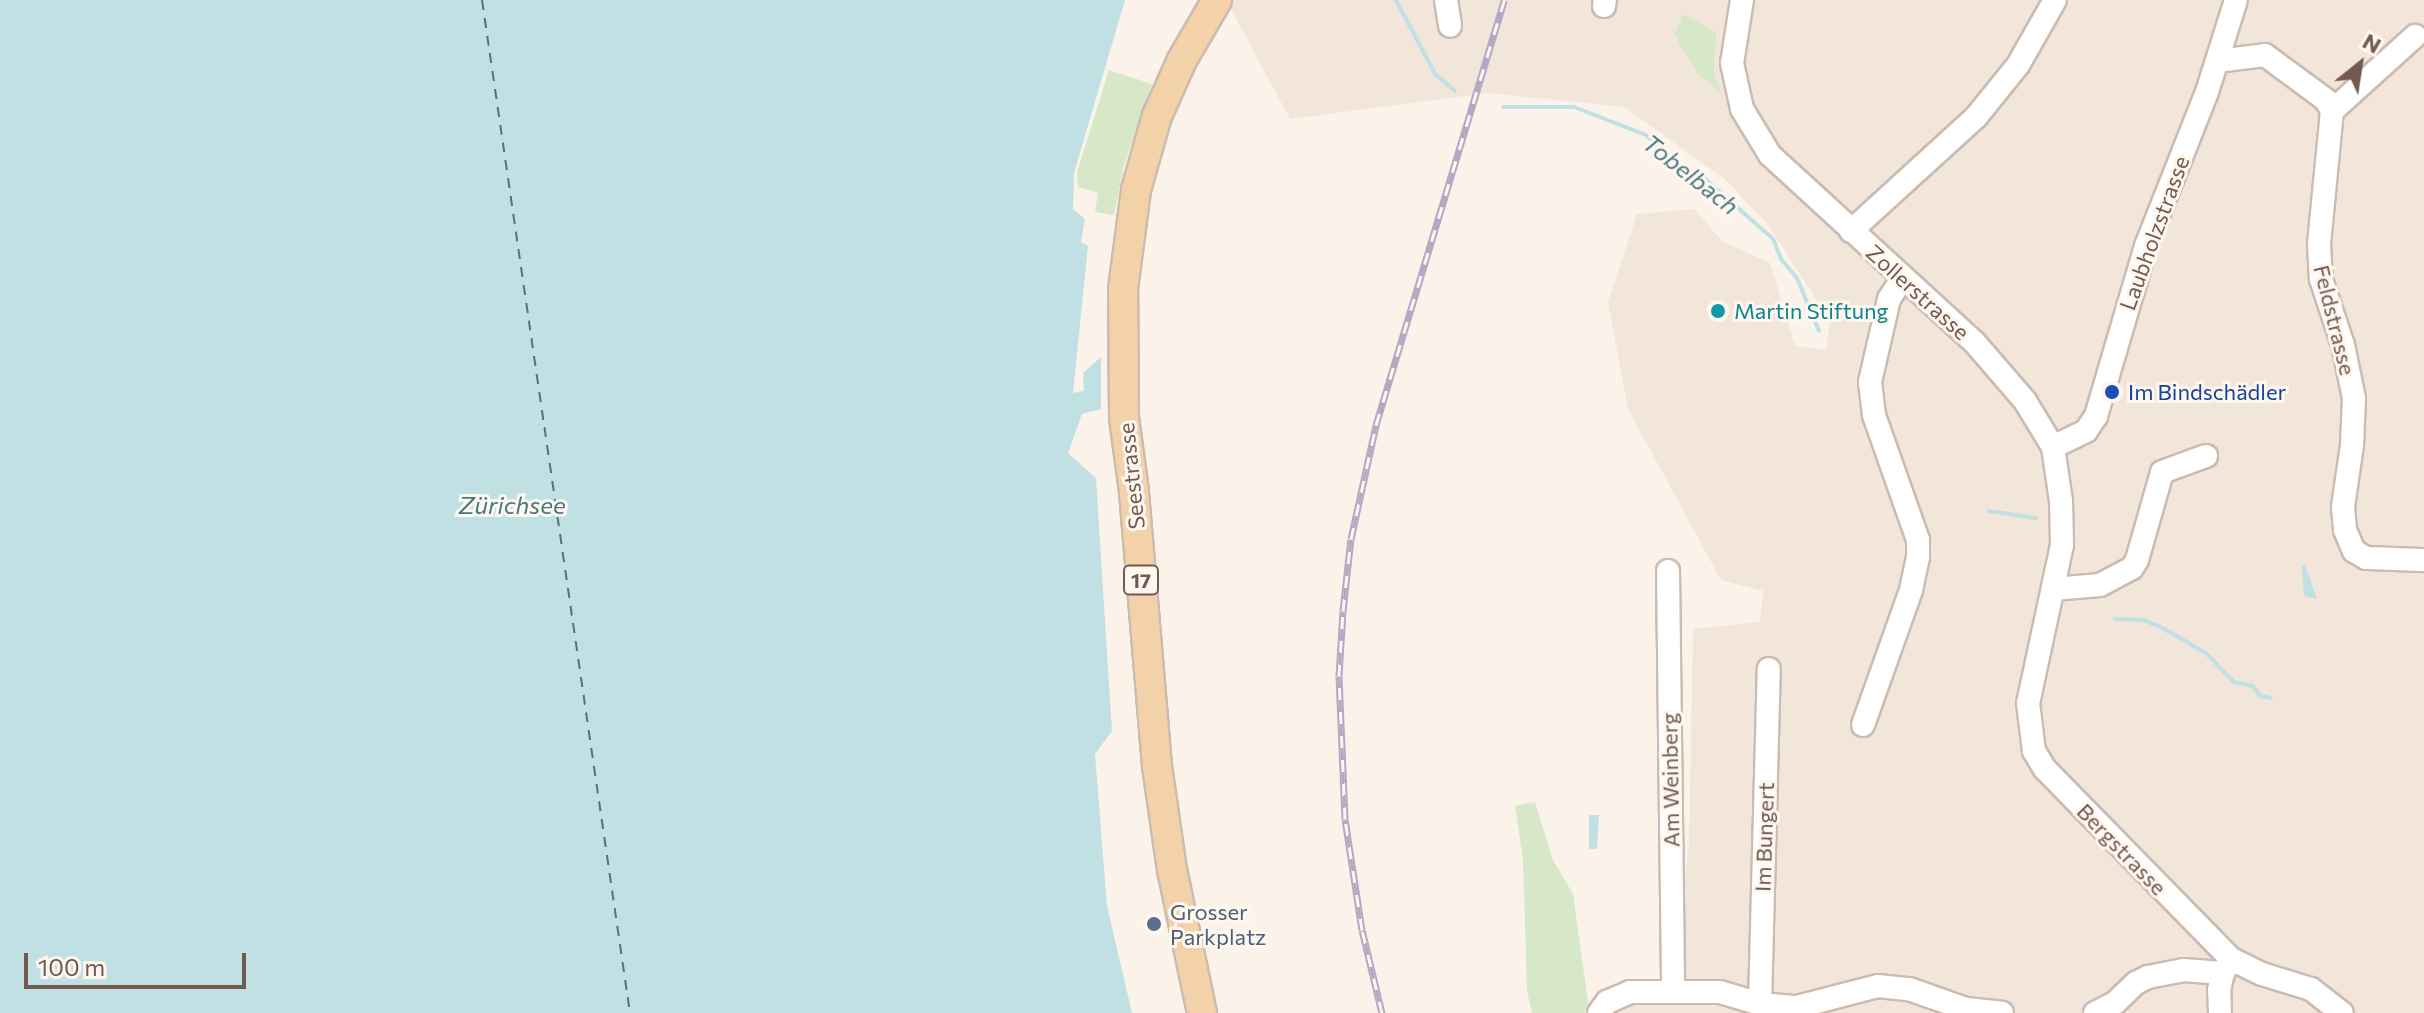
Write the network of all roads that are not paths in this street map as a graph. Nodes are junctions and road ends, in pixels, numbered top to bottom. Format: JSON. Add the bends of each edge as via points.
{"nodes":[{"id":1,"x":1217,"y":0,"type":"edge"},
{"id":2,"x":1446,"y":0,"type":"edge"},
{"id":3,"x":1742,"y":0,"type":"edge"},
{"id":4,"x":2055,"y":0,"type":"edge"},
{"id":5,"x":2236,"y":0,"type":"edge"},
{"id":6,"x":1450,"y":26,"type":"dead end"},
{"id":7,"x":2415,"y":36,"type":"dead end"},
{"id":8,"x":2217,"y":61,"type":"junction"},
{"id":9,"x":2332,"y":111,"type":"junction"},
{"id":10,"x":1851,"y":231,"type":"junction"},
{"id":11,"x":1902,"y":279,"type":"junction"},
{"id":12,"x":2053,"y":447,"type":"junction"},
{"id":13,"x":2206,"y":456,"type":"dead end"},
{"id":14,"x":2424,"y":560,"type":"edge"},
{"id":15,"x":1668,"y":571,"type":"dead end"},
{"id":16,"x":2052,"y":597,"type":"junction"},
{"id":17,"x":1769,"y":669,"type":"dead end"},
{"id":18,"x":1863,"y":725,"type":"dead end"},
{"id":19,"x":2227,"y":966,"type":"junction"},
{"id":20,"x":1677,"y":990,"type":"junction"},
{"id":21,"x":1760,"y":1004,"type":"junction"},
{"id":22,"x":1849,"y":1004,"type":"edge"},
{"id":23,"x":1202,"y":1013,"type":"edge"},
{"id":24,"x":1599,"y":1013,"type":"edge"},
{"id":25,"x":1686,"y":1013,"type":"edge"},
{"id":26,"x":2002,"y":1013,"type":"edge"},
{"id":27,"x":2095,"y":1013,"type":"edge"},
{"id":28,"x":2220,"y":1013,"type":"edge"},
{"id":29,"x":2342,"y":1013,"type":"edge"}],
"edges":[{"from":1,"to":23,"type":"main road","name":"Seestrasse","number":"17","via":[[1157,116],[1136,190],[1123,289],[1124,418],[1157,766]]},
{"from":2,"to":6,"type":"street"},
{"from":3,"to":10,"type":"street","name":"Zollerstrasse","via":[[1732,63],[1742,109],[1770,155]]},
{"from":4,"to":10,"type":"street","via":[[2018,65],[1976,117]]},
{"from":5,"to":8,"type":"street","name":"Laubholzstrasse"},
{"from":7,"to":9,"type":"street"},
{"from":8,"to":9,"type":"street","via":[[2252,54],[2275,59],[2326,100]]},
{"from":8,"to":12,"type":"street","name":"Laubholzstrasse","via":[[2146,246],[2096,416],[2086,431]]},
{"from":9,"to":14,"type":"street","name":"Feldstrasse","via":[[2319,244],[2321,279],[2354,398],[2345,530],[2354,551],[2366,558]]},
{"from":10,"to":11,"type":"street","name":"Zollerstrasse"},
{"from":11,"to":12,"type":"street","name":"Zollerstrasse","via":[[1975,343],[2025,401]]},
{"from":11,"to":18,"type":"street","via":[[1889,299],[1870,382],[1874,415],[1918,540],[1918,557]]},
{"from":12,"to":16,"type":"street","name":"Zollerstrasse","via":[[2062,522]]},
{"from":13,"to":16,"type":"street","via":[[2162,472],[2132,568],[2100,585]]},
{"from":15,"to":20,"type":"street","name":"Am Weinberg"},
{"from":16,"to":19,"type":"street","name":"Bergstrasse","via":[[2028,703],[2034,751]]},
{"from":17,"to":21,"type":"street","name":"Im Bungert"},
{"from":19,"to":27,"type":"street","via":[[2148,977]]},
{"from":19,"to":28,"type":"street"},
{"from":19,"to":29,"type":"street","name":"Bergstrasse","via":[[2311,989]]},
{"from":20,"to":21,"type":"street","via":[[1720,992]]},
{"from":20,"to":24,"type":"street","via":[[1630,992],[1607,1002]]},
{"from":20,"to":25,"type":"street","name":"Am Weinberg"},
{"from":21,"to":22,"type":"street"},
{"from":22,"to":26,"type":"street","via":[[1878,986]]}]}
